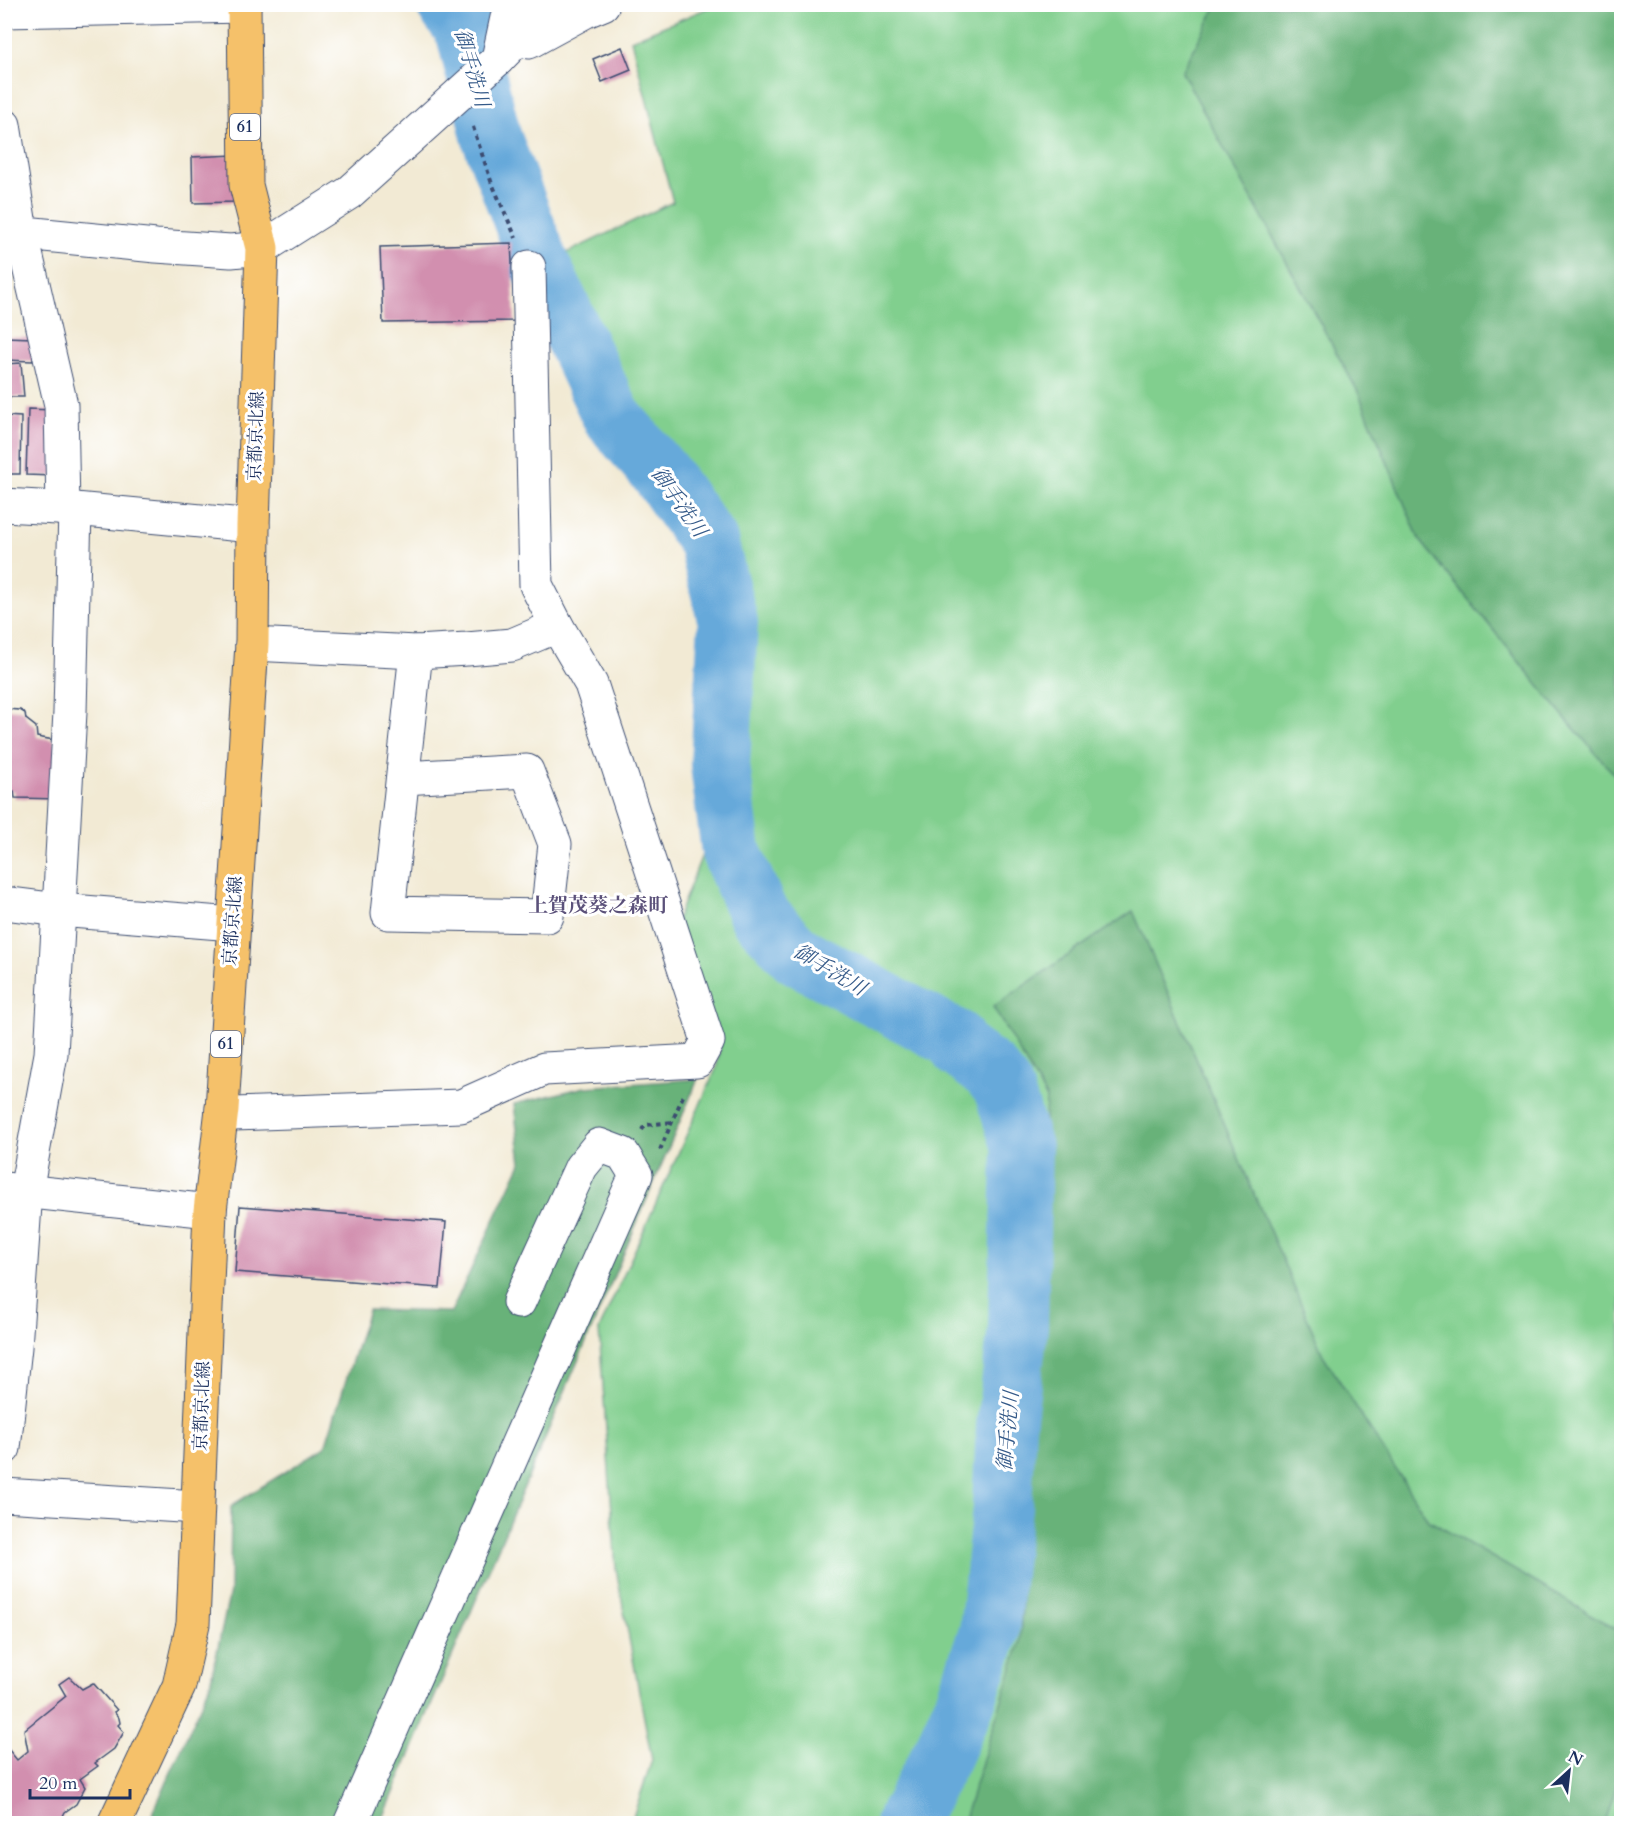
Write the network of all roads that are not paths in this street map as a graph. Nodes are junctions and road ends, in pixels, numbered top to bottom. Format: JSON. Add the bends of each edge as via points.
{"nodes":[{"id":1,"x":510,"y":4,"type":"edge"},
{"id":2,"x":552,"y":4,"type":"edge"},
{"id":3,"x":603,"y":4,"type":"edge"},
{"id":4,"x":244,"y":5,"type":"edge"},
{"id":5,"x":4,"y":11,"type":"edge"},
{"id":6,"x":498,"y":59,"type":"junction"},
{"id":7,"x":4,"y":126,"type":"edge"},
{"id":8,"x":13,"y":231,"type":"edge"},
{"id":9,"x":262,"y":248,"type":"junction"},
{"id":10,"x":529,"y":267,"type":"road end"},
{"id":11,"x":4,"y":506,"type":"edge"},
{"id":12,"x":69,"y":509,"type":"junction"},
{"id":13,"x":253,"y":526,"type":"junction"},
{"id":14,"x":557,"y":626,"type":"junction"},
{"id":15,"x":252,"y":644,"type":"junction"},
{"id":16,"x":416,"y":652,"type":"junction"},
{"id":17,"x":403,"y":778,"type":"junction"},
{"id":18,"x":4,"y":903,"type":"edge"},
{"id":19,"x":59,"y":910,"type":"junction"},
{"id":20,"x":233,"y":924,"type":"junction"},
{"id":21,"x":222,"y":1109,"type":"junction"},
{"id":22,"x":15,"y":1190,"type":"edge"},
{"id":23,"x":210,"y":1211,"type":"junction"},
{"id":24,"x":519,"y":1302,"type":"dead end"},
{"id":25,"x":10,"y":1346,"type":"edge"},
{"id":26,"x":4,"y":1448,"type":"edge"},
{"id":27,"x":4,"y":1495,"type":"edge"},
{"id":28,"x":197,"y":1507,"type":"junction"},
{"id":29,"x":114,"y":1824,"type":"edge"},
{"id":30,"x":350,"y":1824,"type":"edge"}],
"edges":[{"from":1,"to":6,"type":"street"},
{"from":2,"to":6,"type":"street"},
{"from":3,"to":6,"type":"street"},
{"from":4,"to":5,"type":"street"},
{"from":4,"to":9,"type":"main road","name":"京都京北線","number":"61","via":[[246,185]]},
{"from":6,"to":9,"type":"street","via":[[349,192]]},
{"from":7,"to":8,"type":"street"},
{"from":8,"to":9,"type":"street","via":[[156,246]]},
{"from":8,"to":12,"type":"street","via":[[61,405]]},
{"from":9,"to":13,"type":"main road","name":"京都京北線","number":"61"},
{"from":10,"to":14,"type":"street","via":[[536,585]]},
{"from":11,"to":12,"type":"street"},
{"from":12,"to":13,"type":"street"},
{"from":12,"to":19,"type":"street","via":[[70,712]]},
{"from":13,"to":15,"type":"main road","name":"京都京北線","number":"61"},
{"from":14,"to":16,"type":"street","via":[[512,645]]},
{"from":14,"to":21,"type":"street","via":[[591,684],[708,1041],[697,1061],[544,1069],[461,1106],[234,1114]]},
{"from":15,"to":16,"type":"street"},
{"from":15,"to":20,"type":"main road","name":"京都京北線","number":"61"},
{"from":16,"to":17,"type":"street"},
{"from":17,"to":17,"type":"street","via":[[388,913],[548,916],[555,844],[526,771]]},
{"from":18,"to":19,"type":"street"},
{"from":19,"to":20,"type":"street"},
{"from":19,"to":22,"type":"street","via":[[51,1054]]},
{"from":20,"to":21,"type":"main road","name":"京都京北線","number":"61"},
{"from":21,"to":23,"type":"main road","name":"京都京北線","number":"61"},
{"from":22,"to":23,"type":"street"},
{"from":22,"to":25,"type":"street"},
{"from":23,"to":28,"type":"main road","name":"京都京北線","number":"61"},
{"from":24,"to":30,"type":"street","via":[[581,1167],[599,1145],[623,1154],[636,1175]]},
{"from":25,"to":26,"type":"street"},
{"from":27,"to":28,"type":"street"},
{"from":28,"to":29,"type":"main road","name":"京都京北線","number":"61","via":[[193,1624],[179,1686]]}]}
